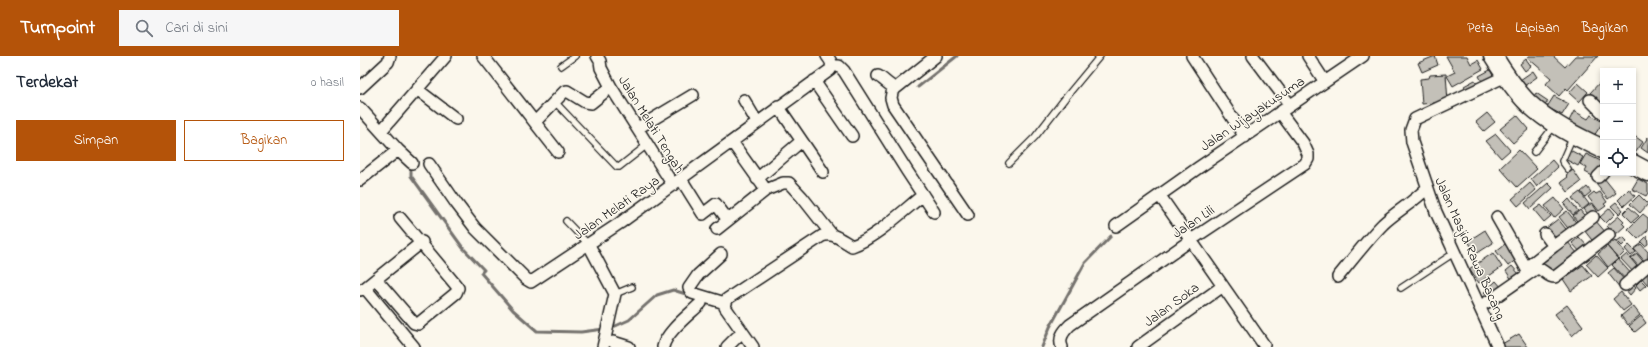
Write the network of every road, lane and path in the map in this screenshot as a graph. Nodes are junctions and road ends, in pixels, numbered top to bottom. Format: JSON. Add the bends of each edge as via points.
{"nodes":[{"id":1,"x":390,"y":56,"type":"edge"},
{"id":2,"x":446,"y":56,"type":"edge"},
{"id":3,"x":483,"y":56,"type":"edge"},
{"id":4,"x":576,"y":56,"type":"edge"},
{"id":5,"x":936,"y":56,"type":"edge"},
{"id":6,"x":1100,"y":56,"type":"edge"},
{"id":7,"x":1192,"y":56,"type":"edge"},
{"id":8,"x":1253,"y":56,"type":"edge"},
{"id":9,"x":1308,"y":56,"type":"edge"},
{"id":10,"x":1363,"y":56,"type":"edge"},
{"id":11,"x":1493,"y":56,"type":"edge"},
{"id":12,"x":602,"y":58,"type":"edge"},
{"id":13,"x":829,"y":61,"type":"edge"},
{"id":14,"x":561,"y":66,"type":"dead end"},
{"id":15,"x":878,"y":76,"type":"dead end"},
{"id":16,"x":1506,"y":76,"type":"junction"},
{"id":17,"x":814,"y":81,"type":"junction"},
{"id":18,"x":1325,"y":82,"type":"junction"},
{"id":19,"x":611,"y":87,"type":"junction"},
{"id":20,"x":360,"y":88,"type":"edge"},
{"id":21,"x":893,"y":88,"type":"junction"},
{"id":22,"x":418,"y":90,"type":"junction"},
{"id":23,"x":693,"y":94,"type":"dead end"},
{"id":24,"x":744,"y":100,"type":"dead end"},
{"id":25,"x":1590,"y":100,"type":"dead end"},
{"id":26,"x":555,"y":102,"type":"junction"},
{"id":27,"x":1290,"y":105,"type":"junction"},
{"id":28,"x":778,"y":106,"type":"junction"},
{"id":29,"x":1600,"y":110,"type":"edge"},
{"id":30,"x":1280,"y":112,"type":"junction"},
{"id":31,"x":362,"y":113,"type":"edge"},
{"id":32,"x":456,"y":119,"type":"dead end"},
{"id":33,"x":535,"y":122,"type":"junction"},
{"id":34,"x":757,"y":122,"type":"junction"},
{"id":35,"x":1556,"y":124,"type":"junction"},
{"id":36,"x":638,"y":128,"type":"junction"},
{"id":37,"x":382,"y":130,"type":"junction"},
{"id":38,"x":852,"y":136,"type":"dead end"},
{"id":39,"x":1244,"y":137,"type":"junction"},
{"id":40,"x":1571,"y":141,"type":"junction"},
{"id":41,"x":732,"y":142,"type":"junction"},
{"id":42,"x":798,"y":144,"type":"dead end"},
{"id":43,"x":647,"y":145,"type":"junction"},
{"id":44,"x":1600,"y":148,"type":"edge"},
{"id":45,"x":398,"y":150,"type":"junction"},
{"id":46,"x":558,"y":152,"type":"dead end"},
{"id":47,"x":1534,"y":152,"type":"dead end"},
{"id":48,"x":412,"y":163,"type":"dead end"},
{"id":49,"x":1008,"y":163,"type":"dead end"},
{"id":50,"x":429,"y":164,"type":"dead end"},
{"id":51,"x":1636,"y":166,"type":"edge"},
{"id":52,"x":1568,"y":169,"type":"dead end"},
{"id":53,"x":823,"y":172,"type":"dead end"},
{"id":54,"x":1648,"y":172,"type":"edge"},
{"id":55,"x":757,"y":178,"type":"junction"},
{"id":56,"x":360,"y":180,"type":"edge"},
{"id":57,"x":677,"y":182,"type":"junction"},
{"id":58,"x":1427,"y":188,"type":"junction"},
{"id":59,"x":766,"y":190,"type":"junction"},
{"id":60,"x":923,"y":195,"type":"junction"},
{"id":61,"x":1160,"y":196,"type":"junction"},
{"id":62,"x":934,"y":212,"type":"dead end"},
{"id":63,"x":968,"y":215,"type":"dead end"},
{"id":64,"x":1498,"y":217,"type":"dead end"},
{"id":65,"x":1593,"y":217,"type":"dead end"},
{"id":66,"x":400,"y":218,"type":"dead end"},
{"id":67,"x":728,"y":220,"type":"junction"},
{"id":68,"x":566,"y":221,"type":"dead end"},
{"id":69,"x":1116,"y":226,"type":"dead end"},
{"id":70,"x":717,"y":229,"type":"dead end"},
{"id":71,"x":1545,"y":234,"type":"dead end"},
{"id":72,"x":832,"y":235,"type":"junction"},
{"id":73,"x":1610,"y":236,"type":"dead end"},
{"id":74,"x":1191,"y":240,"type":"junction"},
{"id":75,"x":422,"y":242,"type":"junction"},
{"id":76,"x":589,"y":245,"type":"junction"},
{"id":77,"x":1554,"y":246,"type":"junction"},
{"id":78,"x":1454,"y":253,"type":"junction"},
{"id":79,"x":721,"y":254,"type":"dead end"},
{"id":80,"x":1648,"y":265,"type":"edge"},
{"id":81,"x":1527,"y":270,"type":"junction"},
{"id":82,"x":1338,"y":276,"type":"dead end"},
{"id":83,"x":376,"y":279,"type":"junction"},
{"id":84,"x":1625,"y":285,"type":"dead end"},
{"id":85,"x":1223,"y":286,"type":"junction"},
{"id":86,"x":632,"y":288,"type":"dead end"},
{"id":87,"x":1401,"y":288,"type":"dead end"},
{"id":88,"x":362,"y":289,"type":"edge"},
{"id":89,"x":615,"y":294,"type":"junction"},
{"id":90,"x":701,"y":303,"type":"dead end"},
{"id":91,"x":725,"y":303,"type":"junction"},
{"id":92,"x":1480,"y":306,"type":"junction"},
{"id":93,"x":737,"y":336,"type":"dead end"},
{"id":94,"x":608,"y":345,"type":"edge"},
{"id":95,"x":1264,"y":345,"type":"dead end"},
{"id":96,"x":414,"y":347,"type":"edge"},
{"id":97,"x":629,"y":347,"type":"edge"},
{"id":98,"x":663,"y":347,"type":"edge"},
{"id":99,"x":727,"y":347,"type":"edge"},
{"id":100,"x":753,"y":347,"type":"edge"},
{"id":101,"x":1062,"y":347,"type":"edge"},
{"id":102,"x":1138,"y":347,"type":"edge"},
{"id":103,"x":1498,"y":347,"type":"edge"}],
"edges":[{"from":1,"to":20,"type":"street","via":[[388,62]]},
{"from":2,"to":22,"type":"street"},
{"from":3,"to":33,"type":"street"},
{"from":4,"to":14,"type":"lane"},
{"from":5,"to":21,"type":"street","via":[[898,87]]},
{"from":6,"to":49,"type":"lane","via":[[1035,137]]},
{"from":7,"to":39,"type":"street"},
{"from":8,"to":27,"type":"street"},
{"from":9,"to":18,"type":"street"},
{"from":10,"to":18,"type":"street","name":"Jalan Wijayakusuma"},
{"from":11,"to":16,"type":"main road"},
{"from":12,"to":19,"type":"street","name":"Jalan Melati Tengah","via":[[601,68]]},
{"from":13,"to":17,"type":"street","name":"Jalan Melati Raya","via":[[830,70]]},
{"from":13,"to":60,"type":"street","via":[[844,71]]},
{"from":15,"to":21,"type":"street"},
{"from":16,"to":35,"type":"main road","via":[[1527,102]]},
{"from":16,"to":58,"type":"street","name":"Jalan Masjid Rawa Bacang","via":[[1415,119],[1411,130],[1412,142]]},
{"from":17,"to":28,"type":"street","name":"Jalan Melati Raya"},
{"from":17,"to":38,"type":"street"},
{"from":18,"to":27,"type":"street","name":"Jalan Wijayakusuma"},
{"from":19,"to":26,"type":"street","via":[[591,103],[567,91]]},
{"from":19,"to":36,"type":"street","name":"Jalan Melati Tengah"},
{"from":21,"to":63,"type":"street","via":[[893,105]]},
{"from":22,"to":32,"type":"street"},
{"from":22,"to":37,"type":"street"},
{"from":23,"to":36,"type":"street"},
{"from":24,"to":34,"type":"street"},
{"from":25,"to":29,"type":"street"},
{"from":26,"to":33,"type":"street"},
{"from":26,"to":43,"type":"lane","via":[[617,167]]},
{"from":27,"to":30,"type":"street","name":"Jalan Wijayakusuma"},
{"from":28,"to":34,"type":"street","name":"Jalan Melati Raya"},
{"from":28,"to":53,"type":"street"},
{"from":30,"to":39,"type":"street","name":"Jalan Wijayakusuma"},
{"from":30,"to":74,"type":"street","name":"Jalan Lili","via":[[1303,142],[1308,154],[1305,164]]},
{"from":31,"to":37,"type":"street"},
{"from":33,"to":46,"type":"street"},
{"from":34,"to":41,"type":"street","name":"Jalan Melati Raya"},
{"from":35,"to":40,"type":"main road"},
{"from":35,"to":47,"type":"lane"},
{"from":36,"to":43,"type":"street","name":"Jalan Melati Tengah"},
{"from":37,"to":45,"type":"street"},
{"from":39,"to":61,"type":"street","name":"Jalan Wijayakusuma"},
{"from":40,"to":44,"type":"main road"},
{"from":40,"to":52,"type":"lane","via":[[1562,161]]},
{"from":41,"to":55,"type":"street"},
{"from":41,"to":57,"type":"street","name":"Jalan Melati Raya"},
{"from":42,"to":55,"type":"street"},
{"from":43,"to":57,"type":"street","name":"Jalan Melati Tengah"},
{"from":45,"to":48,"type":"street"},
{"from":45,"to":56,"type":"street"},
{"from":50,"to":76,"type":"street","name":"Jalan Melati Raya","via":[[475,228],[529,282]]},
{"from":51,"to":54,"type":"main road"},
{"from":55,"to":59,"type":"street"},
{"from":57,"to":67,"type":"street","name":"Jalan Melati Tengah","via":[[703,214],[716,204]]},
{"from":57,"to":76,"type":"street","name":"Jalan Melati Raya"},
{"from":58,"to":78,"type":"street","name":"Jalan Masjid Rawa Bacang"},
{"from":58,"to":82,"type":"street","via":[[1380,227]]},
{"from":59,"to":67,"type":"street"},
{"from":59,"to":72,"type":"street","via":[[789,183]]},
{"from":60,"to":62,"type":"street"},
{"from":60,"to":72,"type":"street","via":[[857,244],[852,246]]},
{"from":61,"to":69,"type":"street","name":"Jalan Wijayakusuma"},
{"from":61,"to":74,"type":"street","name":"Jalan Soka"},
{"from":64,"to":81,"type":"street"},
{"from":65,"to":77,"type":"street"},
{"from":66,"to":75,"type":"street"},
{"from":67,"to":70,"type":"street"},
{"from":68,"to":76,"type":"lane"},
{"from":71,"to":77,"type":"street"},
{"from":72,"to":91,"type":"street","via":[[822,236],[727,299]]},
{"from":73,"to":81,"type":"street","via":[[1555,277],[1537,268]]},
{"from":74,"to":85,"type":"street","name":"Jalan Soka"},
{"from":74,"to":101,"type":"street","name":"Jalan Lili","via":[[1070,325],[1061,336]]},
{"from":75,"to":83,"type":"street"},
{"from":75,"to":83,"type":"street","via":[[458,288],[456,293],[418,324],[414,323]]},
{"from":76,"to":89,"type":"street"},
{"from":77,"to":81,"type":"street"},
{"from":78,"to":87,"type":"lane"},
{"from":78,"to":92,"type":"street","name":"Jalan Masjid Rawa Bacang"},
{"from":79,"to":91,"type":"street","via":[[698,275],[689,288],[692,293]]},
{"from":80,"to":84,"type":"street"},
{"from":81,"to":92,"type":"street","via":[[1507,290]]},
{"from":83,"to":88,"type":"street"},
{"from":85,"to":95,"type":"street","name":"Jalan Soka"},
{"from":85,"to":102,"type":"street","name":"Jalan Soka"},
{"from":86,"to":89,"type":"lane"},
{"from":88,"to":96,"type":"street"},
{"from":89,"to":94,"type":"street","via":[[608,326]]},
{"from":90,"to":98,"type":"street","via":[[674,330]]},
{"from":91,"to":100,"type":"street","via":[[728,312]]},
{"from":92,"to":103,"type":"street","name":"Jalan Masjid Rawa Bacang"},
{"from":93,"to":99,"type":"street"},
{"from":94,"to":97,"type":"street"}]}
